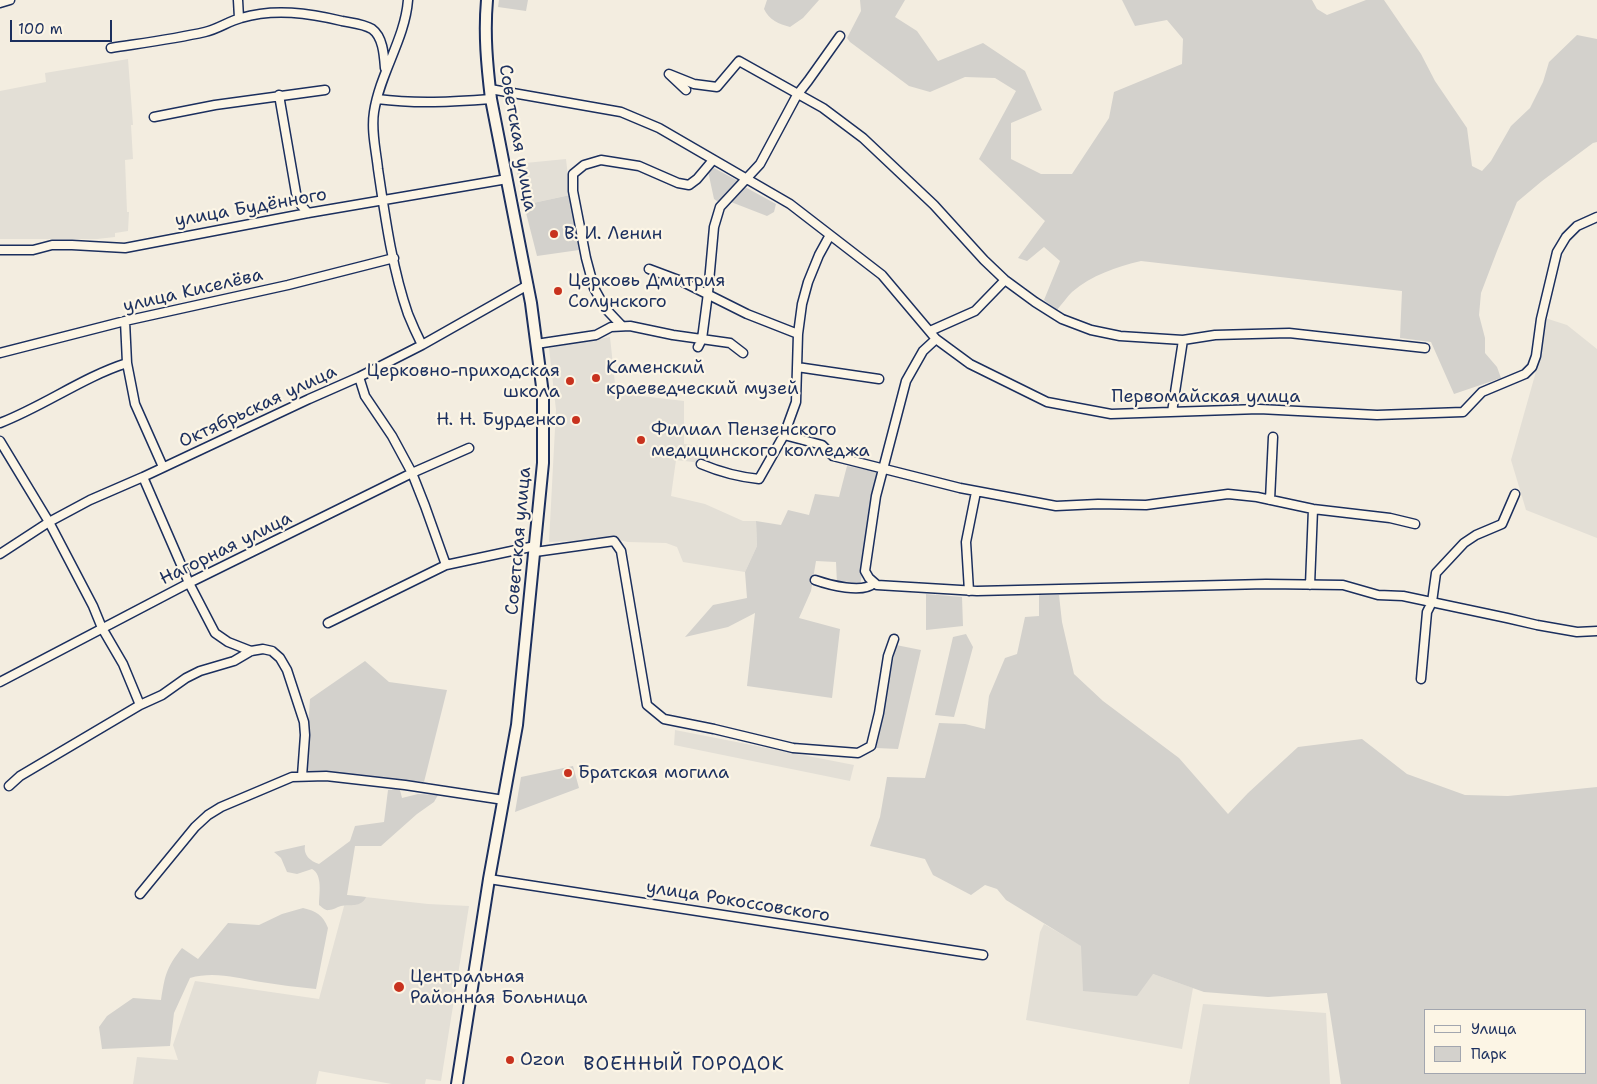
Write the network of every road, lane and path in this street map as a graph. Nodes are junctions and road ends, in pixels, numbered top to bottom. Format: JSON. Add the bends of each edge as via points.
{"nodes":[{"id":1,"x":10,"y":0,"type":"edge"},
{"id":2,"x":238,"y":0,"type":"edge"},
{"id":3,"x":408,"y":0,"type":"edge"},
{"id":4,"x":487,"y":0,"type":"edge"},
{"id":5,"x":0,"y":3,"type":"edge"},
{"id":6,"x":240,"y":18,"type":"junction"},
{"id":7,"x":840,"y":36,"type":"dead end"},
{"id":8,"x":111,"y":48,"type":"dead end"},
{"id":9,"x":386,"y":70,"type":"junction"},
{"id":10,"x":324,"y":90,"type":"dead end"},
{"id":11,"x":686,"y":90,"type":"dead end"},
{"id":12,"x":490,"y":94,"type":"junction"},
{"id":13,"x":279,"y":95,"type":"junction"},
{"id":14,"x":797,"y":95,"type":"junction"},
{"id":15,"x":377,"y":99,"type":"junction"},
{"id":16,"x":154,"y":118,"type":"dead end"},
{"id":17,"x":713,"y":160,"type":"junction"},
{"id":18,"x":507,"y":179,"type":"junction"},
{"id":19,"x":746,"y":179,"type":"junction"},
{"id":20,"x":383,"y":200,"type":"junction"},
{"id":21,"x":308,"y":212,"type":"junction"},
{"id":22,"x":1597,"y":218,"type":"edge"},
{"id":23,"x":830,"y":235,"type":"junction"},
{"id":24,"x":0,"y":250,"type":"edge"},
{"id":25,"x":394,"y":258,"type":"junction"},
{"id":26,"x":649,"y":269,"type":"dead end"},
{"id":27,"x":1005,"y":280,"type":"junction"},
{"id":28,"x":528,"y":286,"type":"junction"},
{"id":29,"x":708,"y":293,"type":"junction"},
{"id":30,"x":125,"y":321,"type":"junction"},
{"id":31,"x":622,"y":326,"type":"junction"},
{"id":32,"x":930,"y":331,"type":"junction"},
{"id":33,"x":798,"y":334,"type":"junction"},
{"id":34,"x":702,"y":339,"type":"junction"},
{"id":35,"x":936,"y":339,"type":"junction"},
{"id":36,"x":1183,"y":340,"type":"junction"},
{"id":37,"x":536,"y":344,"type":"junction"},
{"id":38,"x":422,"y":345,"type":"junction"},
{"id":39,"x":698,"y":347,"type":"dead end"},
{"id":40,"x":1425,"y":348,"type":"dead end"},
{"id":41,"x":743,"y":353,"type":"dead end"},
{"id":42,"x":0,"y":354,"type":"edge"},
{"id":43,"x":127,"y":363,"type":"junction"},
{"id":44,"x":797,"y":367,"type":"junction"},
{"id":45,"x":359,"y":377,"type":"junction"},
{"id":46,"x":879,"y":379,"type":"dead end"},
{"id":47,"x":1172,"y":412,"type":"junction"},
{"id":48,"x":0,"y":423,"type":"edge"},
{"id":49,"x":784,"y":435,"type":"junction"},
{"id":50,"x":1273,"y":437,"type":"dead end"},
{"id":51,"x":0,"y":441,"type":"edge"},
{"id":52,"x":469,"y":448,"type":"dead end"},
{"id":53,"x":701,"y":464,"type":"dead end"},
{"id":54,"x":163,"y":467,"type":"junction"},
{"id":55,"x":884,"y":468,"type":"junction"},
{"id":56,"x":412,"y":473,"type":"junction"},
{"id":57,"x":143,"y":477,"type":"junction"},
{"id":58,"x":976,"y":492,"type":"junction"},
{"id":59,"x":1515,"y":494,"type":"dead end"},
{"id":60,"x":1270,"y":500,"type":"junction"},
{"id":61,"x":1314,"y":509,"type":"junction"},
{"id":62,"x":50,"y":522,"type":"junction"},
{"id":63,"x":1415,"y":524,"type":"dead end"},
{"id":64,"x":535,"y":549,"type":"junction"},
{"id":65,"x":0,"y":554,"type":"edge"},
{"id":66,"x":446,"y":565,"type":"junction"},
{"id":67,"x":815,"y":580,"type":"dead end"},
{"id":68,"x":189,"y":583,"type":"junction"},
{"id":69,"x":874,"y":583,"type":"junction"},
{"id":70,"x":1310,"y":585,"type":"junction"},
{"id":71,"x":969,"y":591,"type":"junction"},
{"id":72,"x":1432,"y":602,"type":"junction"},
{"id":73,"x":328,"y":623,"type":"dead end"},
{"id":74,"x":102,"y":628,"type":"junction"},
{"id":75,"x":1597,"y":631,"type":"edge"},
{"id":76,"x":894,"y":639,"type":"dead end"},
{"id":77,"x":251,"y":651,"type":"junction"},
{"id":78,"x":1421,"y":679,"type":"dead end"},
{"id":79,"x":0,"y":682,"type":"edge"},
{"id":80,"x":140,"y":705,"type":"junction"},
{"id":81,"x":302,"y":776,"type":"junction"},
{"id":82,"x":9,"y":786,"type":"dead end"},
{"id":83,"x":504,"y":800,"type":"junction"},
{"id":84,"x":489,"y":880,"type":"junction"},
{"id":85,"x":140,"y":894,"type":"dead end"},
{"id":86,"x":983,"y":955,"type":"dead end"},
{"id":87,"x":457,"y":1084,"type":"edge"}],
"edges":[{"from":1,"to":5,"type":"street"},
{"from":2,"to":6,"type":"street"},
{"from":3,"to":9,"type":"street","via":[[402,29]]},
{"from":4,"to":12,"type":"main road","name":"Советская улица","via":[[485,41]]},
{"from":6,"to":8,"type":"street","via":[[208,31]]},
{"from":6,"to":9,"type":"street","via":[[291,12],[323,16],[372,29],[384,52]]},
{"from":7,"to":14,"type":"street"},
{"from":9,"to":15,"type":"street"},
{"from":10,"to":13,"type":"street"},
{"from":11,"to":14,"type":"street","via":[[669,74],[694,84],[718,87],[739,61]]},
{"from":12,"to":15,"type":"street","name":"Первомайская улица","via":[[442,103]]},
{"from":12,"to":17,"type":"street","name":"Первомайская улица","via":[[621,112],[659,128]]},
{"from":12,"to":18,"type":"main road","name":"Советская улица"},
{"from":13,"to":16,"type":"street"},
{"from":13,"to":21,"type":"street","via":[[296,193],[300,205]]},
{"from":14,"to":19,"type":"street","via":[[760,164]]},
{"from":14,"to":27,"type":"street","via":[[823,108],[889,161]]},
{"from":15,"to":20,"type":"street","via":[[373,127]]},
{"from":17,"to":19,"type":"street","name":"Первомайская улица"},
{"from":17,"to":31,"type":"street","via":[[689,185],[639,166],[601,160],[584,165],[573,174],[573,191],[594,288],[605,308]]},
{"from":18,"to":20,"type":"street","name":"улица Будённого"},
{"from":18,"to":28,"type":"main road","name":"Советская улица"},
{"from":19,"to":23,"type":"street","name":"Первомайская улица","via":[[790,204]]},
{"from":19,"to":29,"type":"street","via":[[720,207],[714,227]]},
{"from":20,"to":21,"type":"street","name":"улица Будённого"},
{"from":20,"to":25,"type":"street"},
{"from":21,"to":24,"type":"street","name":"улица Будённого","via":[[121,248],[72,244],[33,250]]},
{"from":22,"to":47,"type":"street","name":"Первомайская улица","via":[[1577,226],[1557,252],[1532,366],[1525,374],[1482,392],[1463,412],[1377,415],[1258,409]]},
{"from":23,"to":32,"type":"street","name":"Первомайская улица","via":[[882,275]]},
{"from":23,"to":33,"type":"street","via":[[808,282]]},
{"from":25,"to":30,"type":"street","name":"улица Киселёва"},
{"from":25,"to":38,"type":"street","via":[[408,314]]},
{"from":26,"to":29,"type":"street"},
{"from":27,"to":32,"type":"street","via":[[976,311]]},
{"from":27,"to":36,"type":"street","via":[[1062,319],[1091,330],[1120,336]]},
{"from":28,"to":37,"type":"main road","name":"Советская улица"},
{"from":28,"to":38,"type":"street","name":"Октябрьская улица"},
{"from":29,"to":33,"type":"street","via":[[747,314]]},
{"from":29,"to":34,"type":"street"},
{"from":30,"to":42,"type":"street","name":"улица Киселёва"},
{"from":30,"to":43,"type":"street"},
{"from":31,"to":34,"type":"street"},
{"from":31,"to":37,"type":"street","via":[[596,334]]},
{"from":32,"to":35,"type":"street","name":"Первомайская улица"},
{"from":33,"to":44,"type":"street"},
{"from":34,"to":39,"type":"street"},
{"from":34,"to":41,"type":"street","via":[[730,342]]},
{"from":35,"to":47,"type":"street","name":"Первомайская улица","via":[[970,364],[1047,402],[1111,414]]},
{"from":35,"to":55,"type":"street","via":[[923,352],[906,381]]},
{"from":36,"to":40,"type":"street","via":[[1215,335],[1289,333]]},
{"from":36,"to":47,"type":"street"},
{"from":37,"to":64,"type":"main road","name":"Советская улица","via":[[544,410]]},
{"from":38,"to":45,"type":"street","name":"Октябрьская улица"},
{"from":43,"to":48,"type":"street","via":[[110,368],[25,414]]},
{"from":43,"to":54,"type":"street","via":[[135,404]]},
{"from":44,"to":46,"type":"street"},
{"from":44,"to":49,"type":"street","via":[[796,402]]},
{"from":45,"to":54,"type":"street","name":"Октябрьская улица"},
{"from":45,"to":56,"type":"street","via":[[365,396]]},
{"from":49,"to":53,"type":"street","via":[[759,479]]},
{"from":49,"to":55,"type":"street","via":[[822,446],[833,456]]},
{"from":50,"to":60,"type":"street"},
{"from":51,"to":62,"type":"street"},
{"from":52,"to":56,"type":"street","name":"Нагорная улица"},
{"from":54,"to":57,"type":"street","name":"Октябрьская улица"},
{"from":55,"to":58,"type":"street"},
{"from":55,"to":69,"type":"street","via":[[876,496],[865,571]]},
{"from":56,"to":66,"type":"street"},
{"from":56,"to":68,"type":"street","name":"Нагорная улица"},
{"from":57,"to":62,"type":"street","name":"Октябрьская улица"},
{"from":57,"to":68,"type":"street"},
{"from":58,"to":60,"type":"street","via":[[1056,506],[1146,505],[1228,494]]},
{"from":58,"to":71,"type":"street","via":[[966,542]]},
{"from":59,"to":72,"type":"street","via":[[1502,524],[1464,543],[1436,573]]},
{"from":60,"to":61,"type":"street"},
{"from":61,"to":63,"type":"street"},
{"from":61,"to":70,"type":"street"},
{"from":62,"to":65,"type":"street","name":"Октябрьская улица"},
{"from":62,"to":74,"type":"street"},
{"from":64,"to":66,"type":"street"},
{"from":64,"to":76,"type":"street","via":[[614,541],[621,551],[647,705],[664,719],[793,748],[858,753],[871,746]]},
{"from":64,"to":83,"type":"main road","name":"Советская улица","via":[[517,725]]},
{"from":66,"to":73,"type":"street"},
{"from":67,"to":69,"type":"street","via":[[830,586],[851,588]]},
{"from":68,"to":74,"type":"street","name":"Нагорная улица"},
{"from":68,"to":77,"type":"street","via":[[215,633]]},
{"from":69,"to":71,"type":"street"},
{"from":70,"to":71,"type":"street"},
{"from":70,"to":72,"type":"street","via":[[1344,585],[1378,595]]},
{"from":72,"to":75,"type":"street","via":[[1537,626],[1576,632]]},
{"from":72,"to":78,"type":"street","via":[[1428,612]]},
{"from":74,"to":79,"type":"street","name":"Нагорная улица"},
{"from":74,"to":80,"type":"street","via":[[123,664]]},
{"from":77,"to":80,"type":"street","via":[[234,661],[200,671]]},
{"from":77,"to":81,"type":"street","via":[[272,651],[287,670],[304,722]]},
{"from":80,"to":82,"type":"street","via":[[20,776]]},
{"from":81,"to":83,"type":"street","via":[[405,785]]},
{"from":81,"to":85,"type":"street","via":[[253,793],[208,815],[195,826]]},
{"from":83,"to":84,"type":"main road","name":"Советская улица"},
{"from":84,"to":86,"type":"street","name":"улица Рокоссовского"},
{"from":84,"to":87,"type":"main road","name":"Советская улица"}]}
